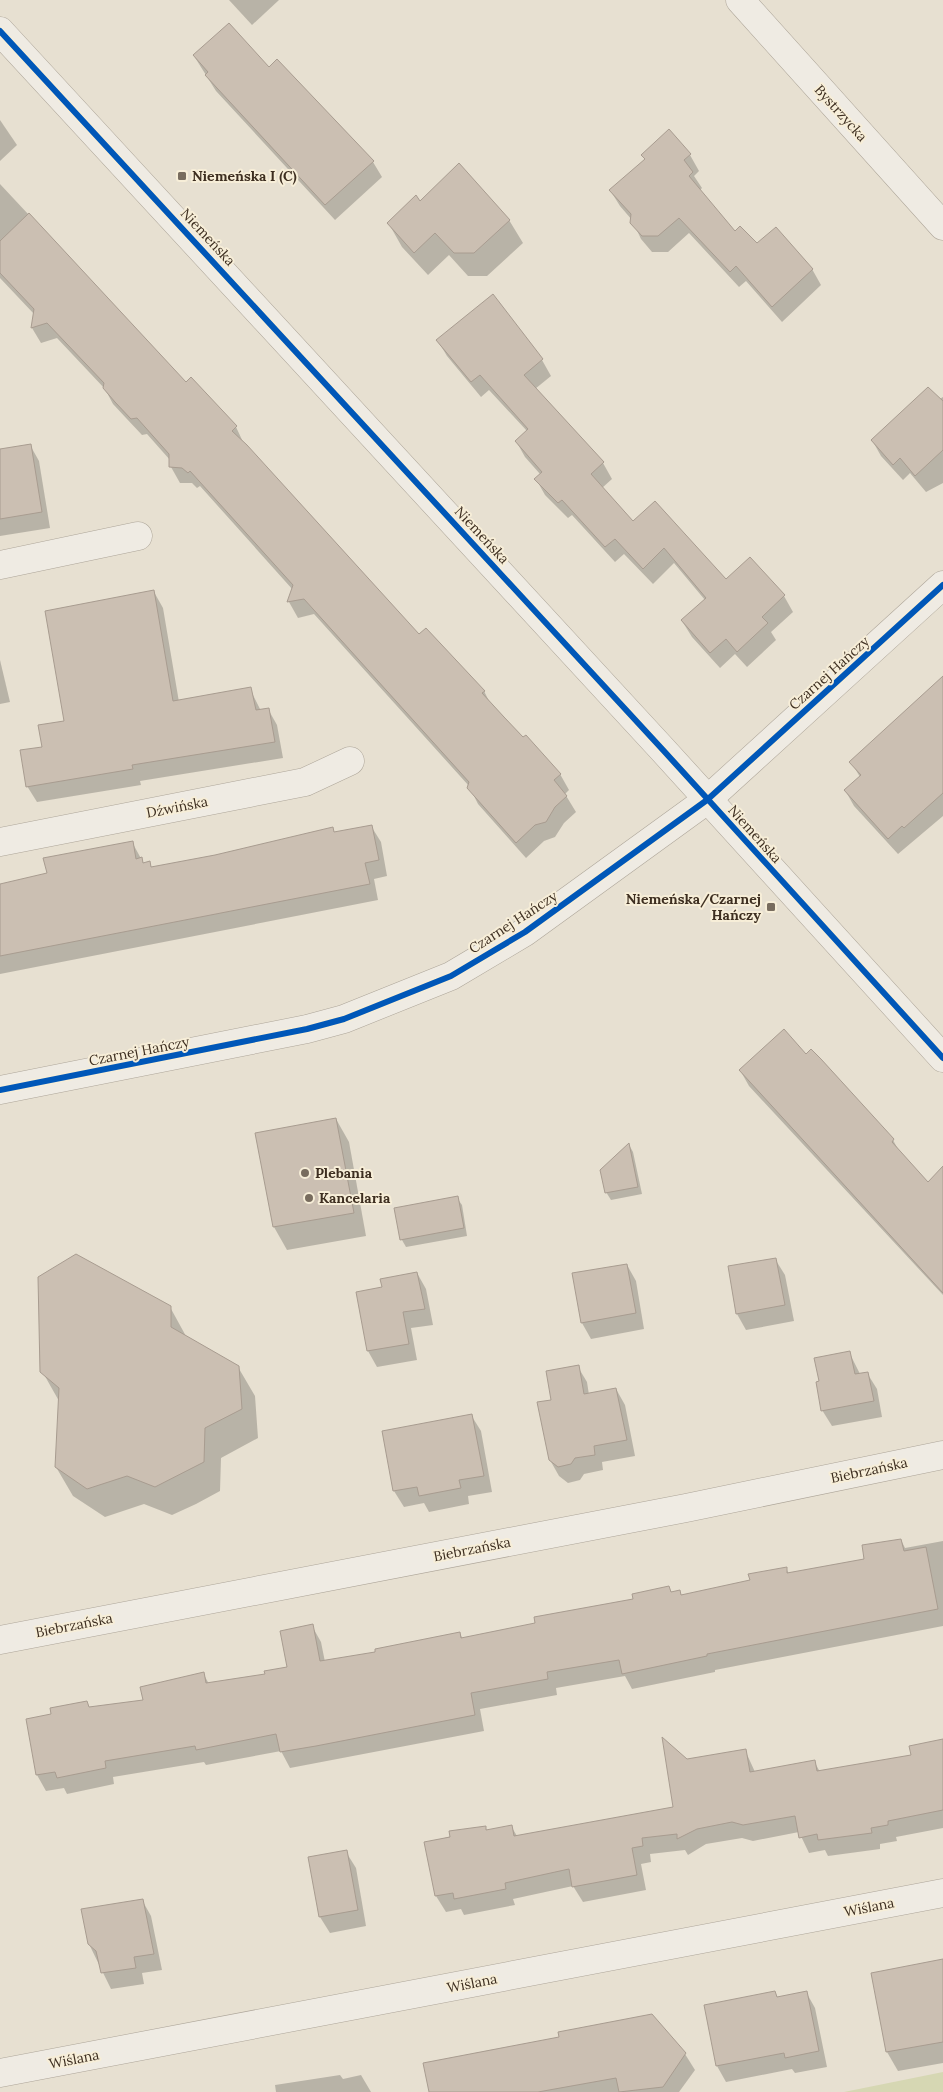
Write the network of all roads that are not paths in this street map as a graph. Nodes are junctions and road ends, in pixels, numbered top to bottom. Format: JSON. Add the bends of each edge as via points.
{"nodes":[{"id":1,"x":740,"y":0,"type":"edge"},
{"id":2,"x":0,"y":31,"type":"edge"},
{"id":3,"x":943,"y":226,"type":"edge"},
{"id":4,"x":138,"y":536,"type":"dead end"},
{"id":5,"x":0,"y":565,"type":"edge"},
{"id":6,"x":943,"y":585,"type":"edge"},
{"id":7,"x":350,"y":761,"type":"dead end"},
{"id":8,"x":707,"y":800,"type":"junction"},
{"id":9,"x":0,"y":842,"type":"edge"},
{"id":10,"x":943,"y":1058,"type":"edge"},
{"id":11,"x":0,"y":1090,"type":"edge"},
{"id":12,"x":943,"y":1454,"type":"edge"},
{"id":13,"x":0,"y":1640,"type":"edge"},
{"id":14,"x":943,"y":1893,"type":"edge"},
{"id":15,"x":0,"y":2072,"type":"edge"}],
"edges":[{"from":1,"to":3,"type":"street","name":"Bystrzycka"},
{"from":2,"to":8,"type":"street","name":"Niemeńska"},
{"from":4,"to":5,"type":"street"},
{"from":6,"to":8,"type":"street","name":"Czarnej Hańczy"},
{"from":7,"to":9,"type":"street","name":"Dźwińska","via":[[305,782]]},
{"from":8,"to":10,"type":"street","name":"Niemeńska"},
{"from":8,"to":11,"type":"street","name":"Czarnej Hańczy","via":[[525,932],[451,976],[384,1004],[298,1031]]},
{"from":12,"to":13,"type":"street","name":"Biebrzańska","via":[[686,1508]]},
{"from":14,"to":15,"type":"street","name":"Wiślana"}]}
